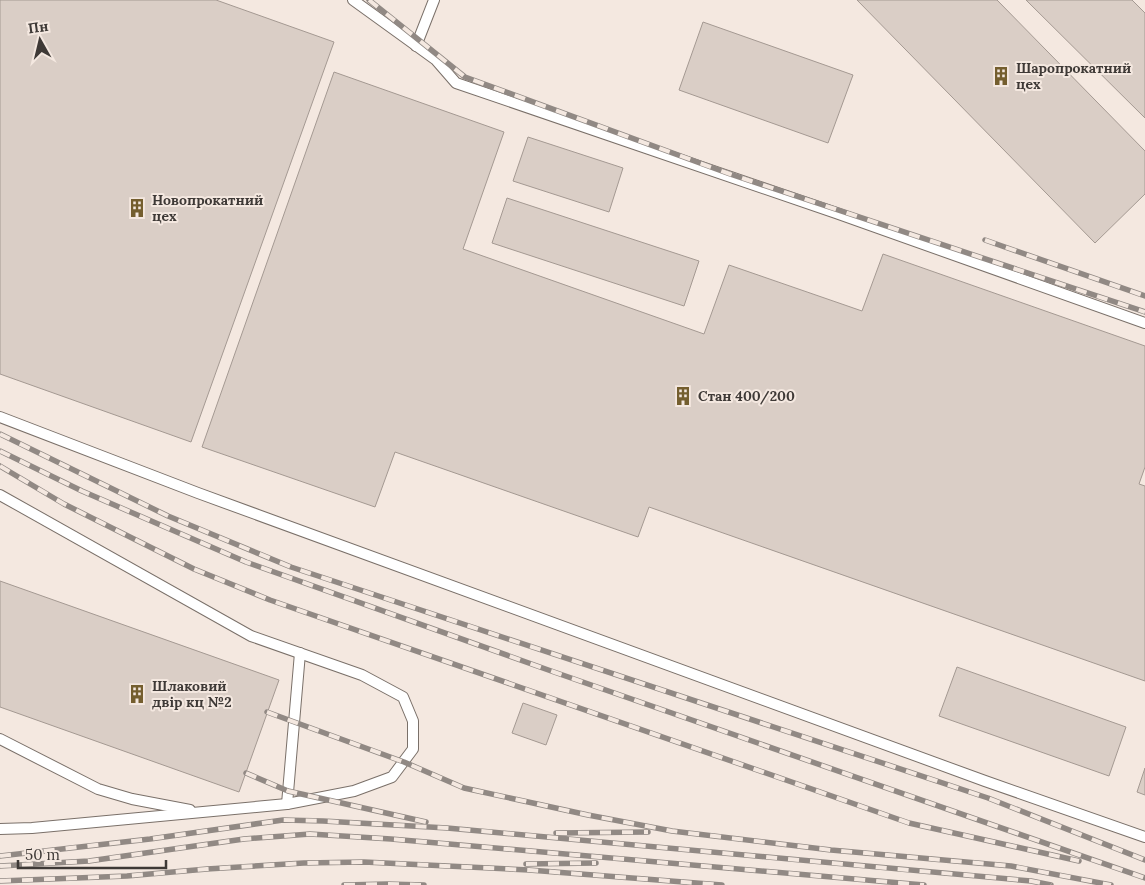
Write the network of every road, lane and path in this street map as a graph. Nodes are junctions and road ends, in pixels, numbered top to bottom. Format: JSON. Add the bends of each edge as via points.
{"nodes":[{"id":1,"x":353,"y":0,"type":"edge"},
{"id":2,"x":434,"y":0,"type":"edge"},
{"id":3,"x":416,"y":46,"type":"junction"},
{"id":4,"x":1145,"y":323,"type":"edge"},
{"id":5,"x":0,"y":417,"type":"edge"},
{"id":6,"x":0,"y":495,"type":"edge"},
{"id":7,"x":300,"y":653,"type":"junction"},
{"id":8,"x":0,"y":739,"type":"edge"},
{"id":9,"x":287,"y":804,"type":"junction"},
{"id":10,"x":202,"y":812,"type":"junction"},
{"id":11,"x":0,"y":829,"type":"edge"},
{"id":12,"x":1145,"y":837,"type":"edge"}],
"edges":[{"from":1,"to":3,"type":"lane"},
{"from":2,"to":3,"type":"lane"},
{"from":3,"to":4,"type":"lane","via":[[436,60],[456,83]]},
{"from":5,"to":12,"type":"lane","via":[[207,497],[985,782]]},
{"from":6,"to":7,"type":"lane","via":[[251,636]]},
{"from":7,"to":9,"type":"lane"},
{"from":7,"to":9,"type":"lane","via":[[362,675],[403,697],[413,721],[413,749],[392,777],[354,791]]},
{"from":8,"to":10,"type":"lane","via":[[98,789]]},
{"from":9,"to":10,"type":"lane"},
{"from":10,"to":11,"type":"lane"}]}
